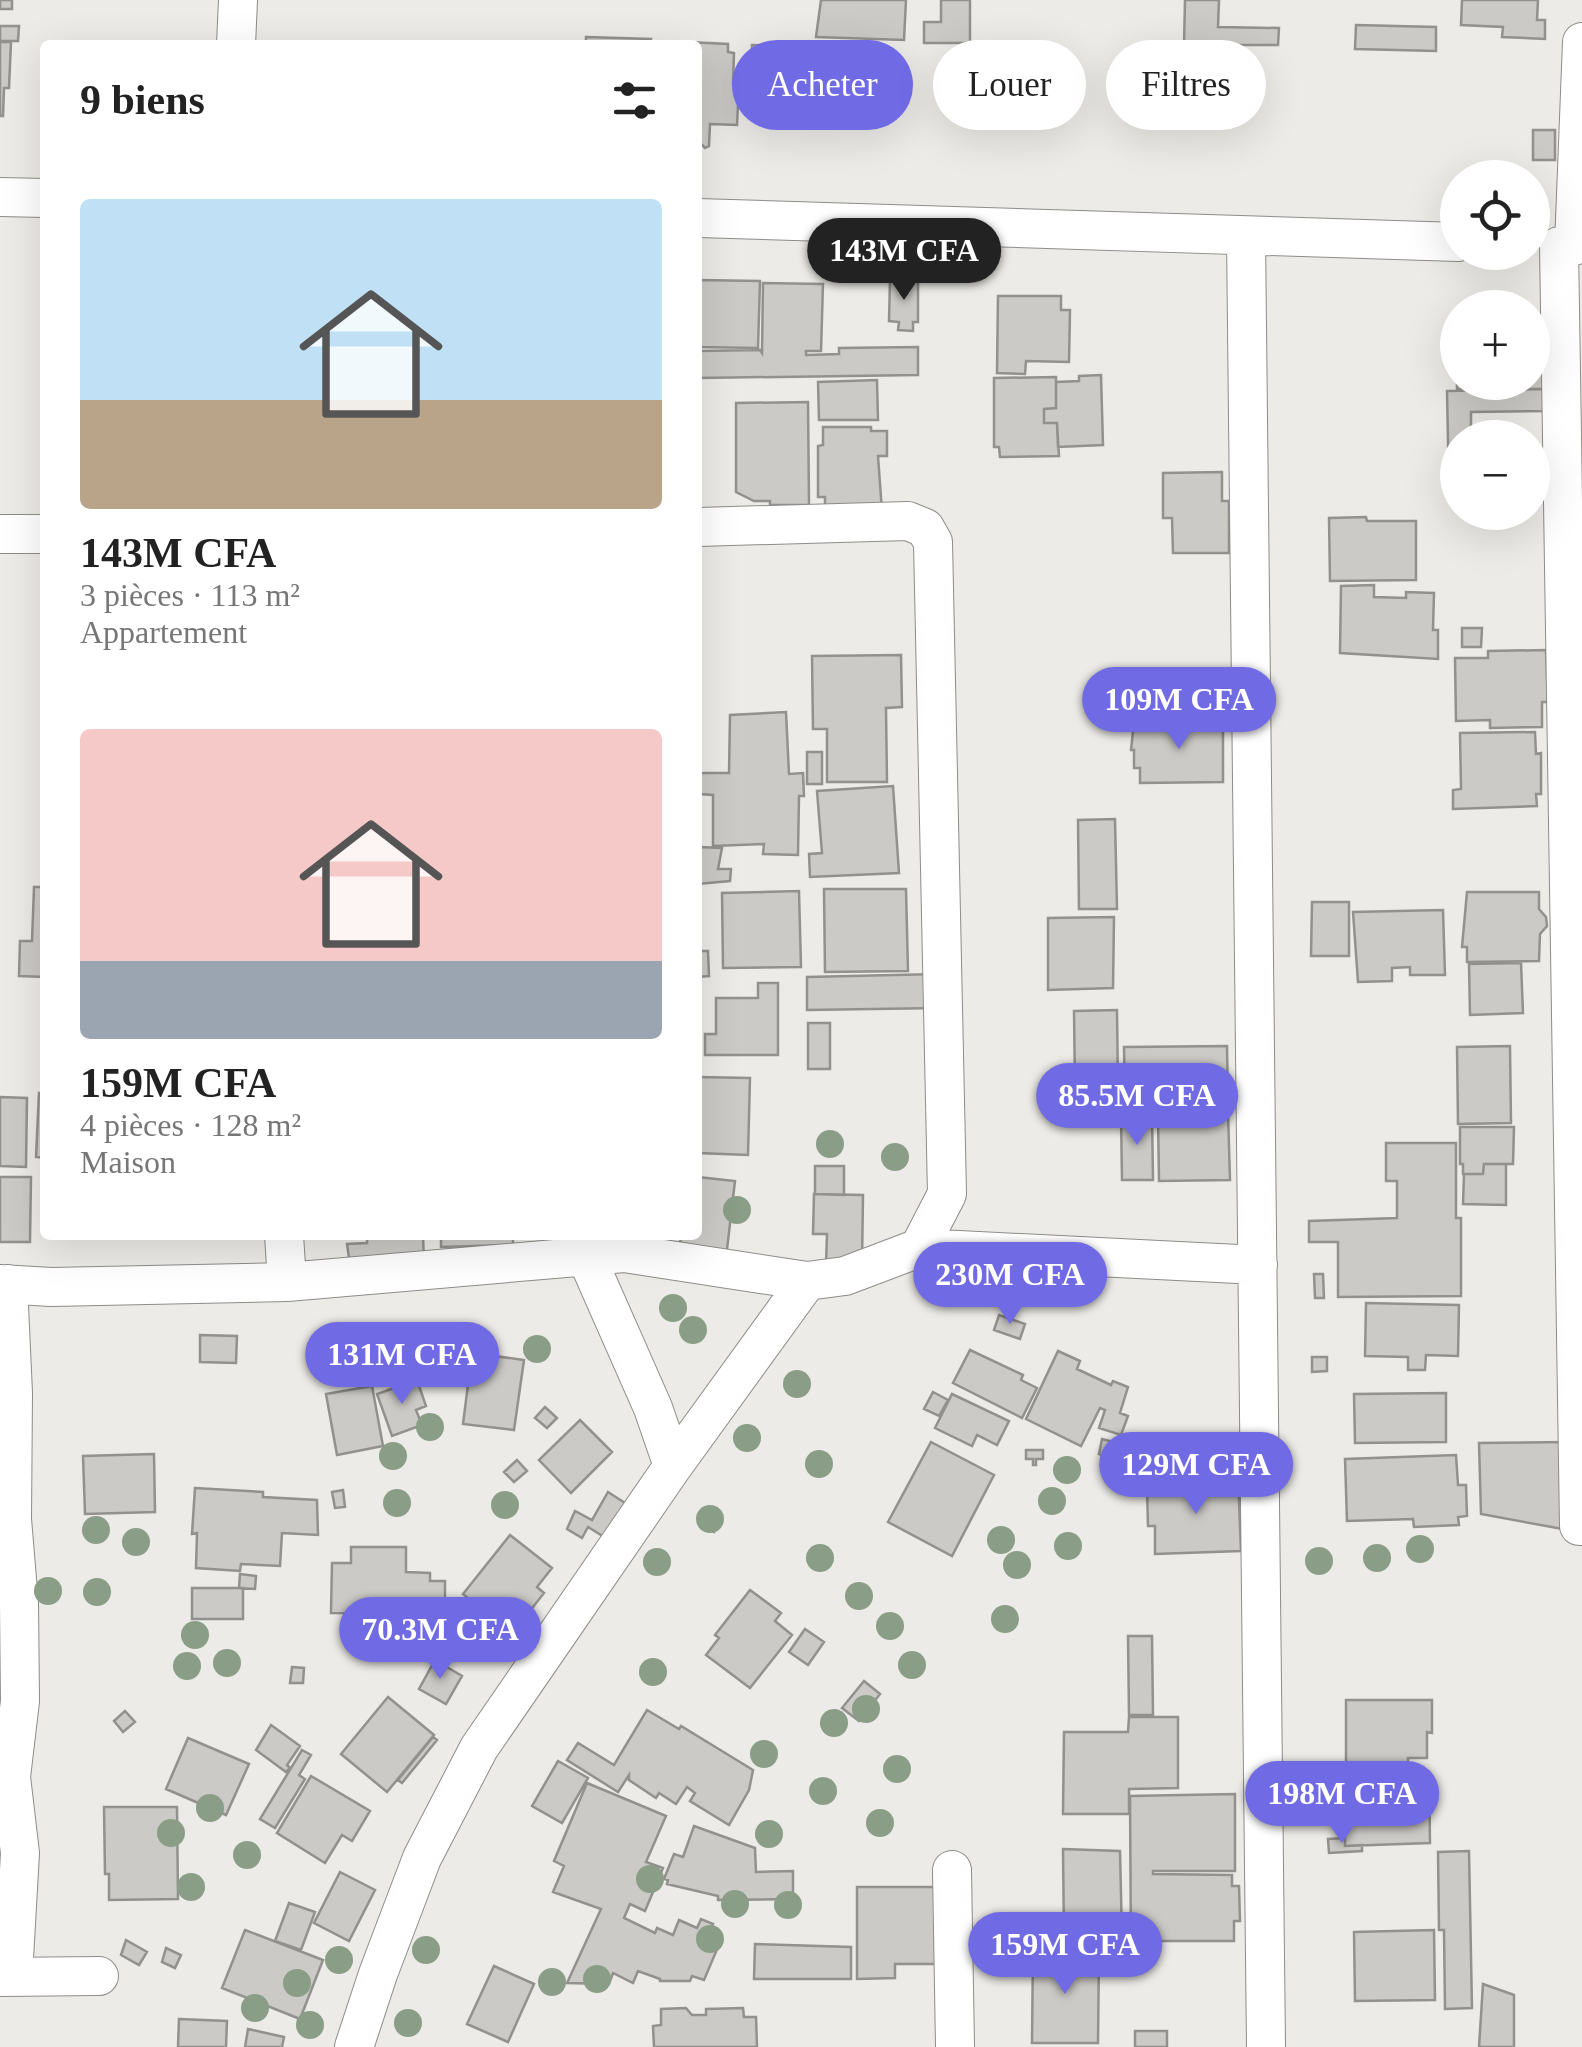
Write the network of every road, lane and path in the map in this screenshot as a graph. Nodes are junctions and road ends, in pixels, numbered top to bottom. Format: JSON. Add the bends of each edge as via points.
{"nodes":[{"id":1,"x":238,"y":0,"type":"edge"},
{"id":2,"x":236,"y":40,"type":"edge"},
{"id":3,"x":1582,"y":42,"type":"edge"},
{"id":4,"x":0,"y":197,"type":"edge"},
{"id":5,"x":40,"y":198,"type":"edge"},
{"id":6,"x":702,"y":218,"type":"edge"},
{"id":7,"x":1246,"y":236,"type":"junction"},
{"id":8,"x":1440,"y":241,"type":"edge"},
{"id":9,"x":1562,"y":246,"type":"edge"},
{"id":10,"x":702,"y":527,"type":"edge"},
{"id":11,"x":0,"y":534,"type":"edge"},
{"id":12,"x":40,"y":534,"type":"edge"},
{"id":13,"x":1576,"y":916,"type":"edge"},
{"id":14,"x":284,"y":1240,"type":"edge"},
{"id":15,"x":624,"y":1244,"type":"edge"},
{"id":16,"x":919,"y":1248,"type":"junction"},
{"id":17,"x":586,"y":1256,"type":"junction"},
{"id":18,"x":1258,"y":1266,"type":"junction"},
{"id":19,"x":288,"y":1282,"type":"junction"},
{"id":20,"x":807,"y":1282,"type":"junction"},
{"id":21,"x":4,"y":1284,"type":"edge"},
{"id":22,"x":673,"y":1466,"type":"junction"},
{"id":23,"x":1582,"y":1526,"type":"edge"},
{"id":24,"x":952,"y":1870,"type":"dead end"},
{"id":25,"x":6,"y":1976,"type":"edge"},
{"id":26,"x":99,"y":1976,"type":"dead end"},
{"id":27,"x":354,"y":2047,"type":"edge"},
{"id":28,"x":954,"y":2047,"type":"edge"},
{"id":29,"x":1266,"y":2047,"type":"edge"}],
"edges":[{"from":1,"to":2,"type":"street"},
{"from":3,"to":9,"type":"street"},
{"from":4,"to":5,"type":"street"},
{"from":6,"to":7,"type":"street"},
{"from":7,"to":8,"type":"street"},
{"from":7,"to":18,"type":"street"},
{"from":9,"to":13,"type":"street"},
{"from":10,"to":16,"type":"street","via":[[908,521],[925,528],[933,542],[946,1194]]},
{"from":11,"to":12,"type":"street"},
{"from":13,"to":23,"type":"street"},
{"from":14,"to":19,"type":"street"},
{"from":15,"to":17,"type":"street"},
{"from":15,"to":20,"type":"street"},
{"from":16,"to":18,"type":"street"},
{"from":16,"to":20,"type":"street","via":[[845,1276]]},
{"from":17,"to":19,"type":"street"},
{"from":17,"to":22,"type":"street"},
{"from":18,"to":29,"type":"street"},
{"from":19,"to":21,"type":"street"},
{"from":20,"to":22,"type":"street"},
{"from":21,"to":25,"type":"street","via":[[20,1662],[11,1777],[20,1853]]},
{"from":22,"to":27,"type":"street","via":[[479,1748],[422,1858]]},
{"from":24,"to":28,"type":"street"},
{"from":25,"to":26,"type":"street"}]}
